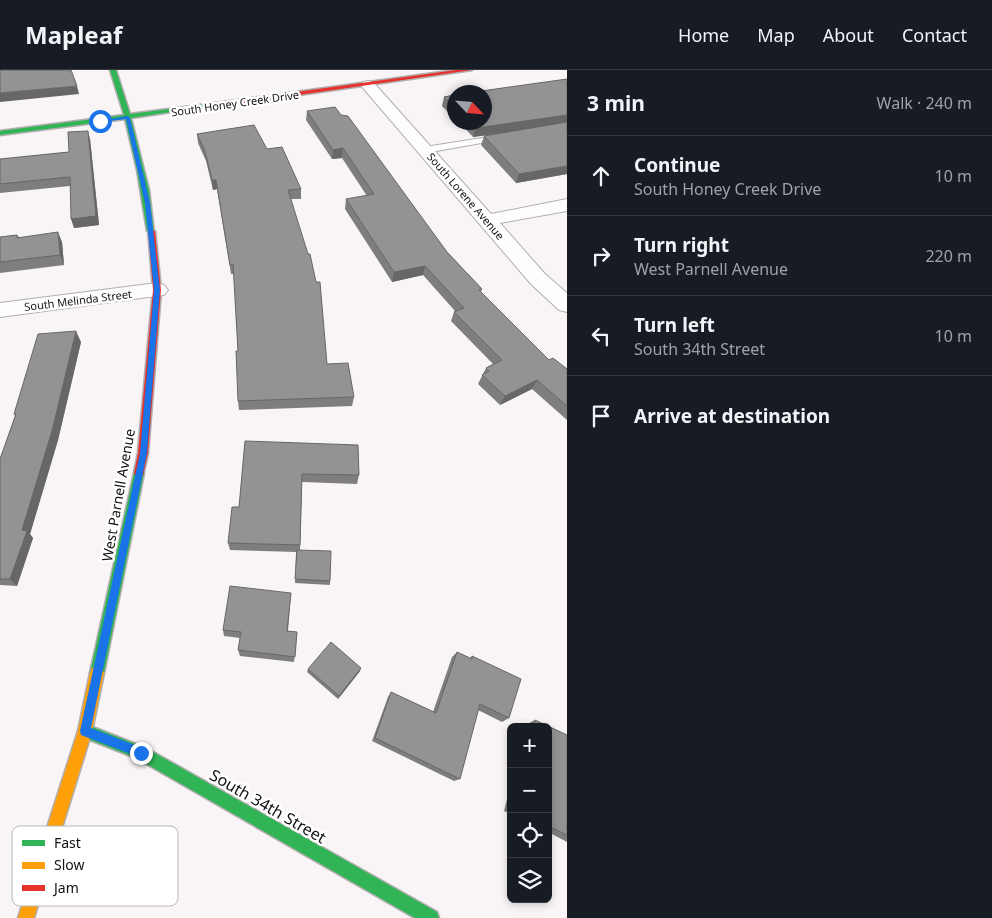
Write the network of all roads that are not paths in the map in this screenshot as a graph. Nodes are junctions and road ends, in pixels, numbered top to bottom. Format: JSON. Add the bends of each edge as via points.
{"nodes":[{"id":1,"x":113,"y":70,"type":"edge"},
{"id":2,"x":469,"y":70,"type":"edge"},
{"id":3,"x":368,"y":84,"type":"junction"},
{"id":4,"x":128,"y":118,"type":"junction"},
{"id":5,"x":0,"y":133,"type":"edge"},
{"id":6,"x":510,"y":135,"type":"edge"},
{"id":7,"x":425,"y":150,"type":"junction"},
{"id":8,"x":567,"y":205,"type":"edge"},
{"id":9,"x":487,"y":220,"type":"junction"},
{"id":10,"x":157,"y":290,"type":"junction"},
{"id":11,"x":567,"y":305,"type":"edge"},
{"id":12,"x":0,"y":310,"type":"edge"},
{"id":13,"x":85,"y":731,"type":"junction"},
{"id":14,"x":55,"y":826,"type":"edge"},
{"id":15,"x":30,"y":906,"type":"edge"},
{"id":16,"x":26,"y":918,"type":"edge"},
{"id":17,"x":431,"y":918,"type":"edge"}],
"edges":[{"from":1,"to":4,"type":"street","name":"West Parnell Avenue"},
{"from":2,"to":3,"type":"street","name":"South Honey Creek Drive"},
{"from":3,"to":4,"type":"street","name":"South Honey Creek Drive"},
{"from":3,"to":7,"type":"street","name":"South Lorene Avenue"},
{"from":4,"to":5,"type":"street","name":"South Honey Creek Drive"},
{"from":4,"to":10,"type":"street","name":"West Parnell Avenue","via":[[148,203]]},
{"from":6,"to":7,"type":"lane"},
{"from":7,"to":9,"type":"street","name":"South Lorene Avenue"},
{"from":8,"to":9,"type":"street"},
{"from":9,"to":11,"type":"street","name":"South Lorene Avenue","via":[[538,279]]},
{"from":10,"to":12,"type":"street","name":"South Melinda Street"},
{"from":10,"to":13,"type":"street","name":"West Parnell Avenue","via":[[143,453]]},
{"from":13,"to":14,"type":"street","name":"West Parnell Avenue"},
{"from":13,"to":17,"type":"street","name":"South 34th Street","via":[[141,753]]},
{"from":15,"to":16,"type":"street","name":"West Parnell Avenue"}]}
